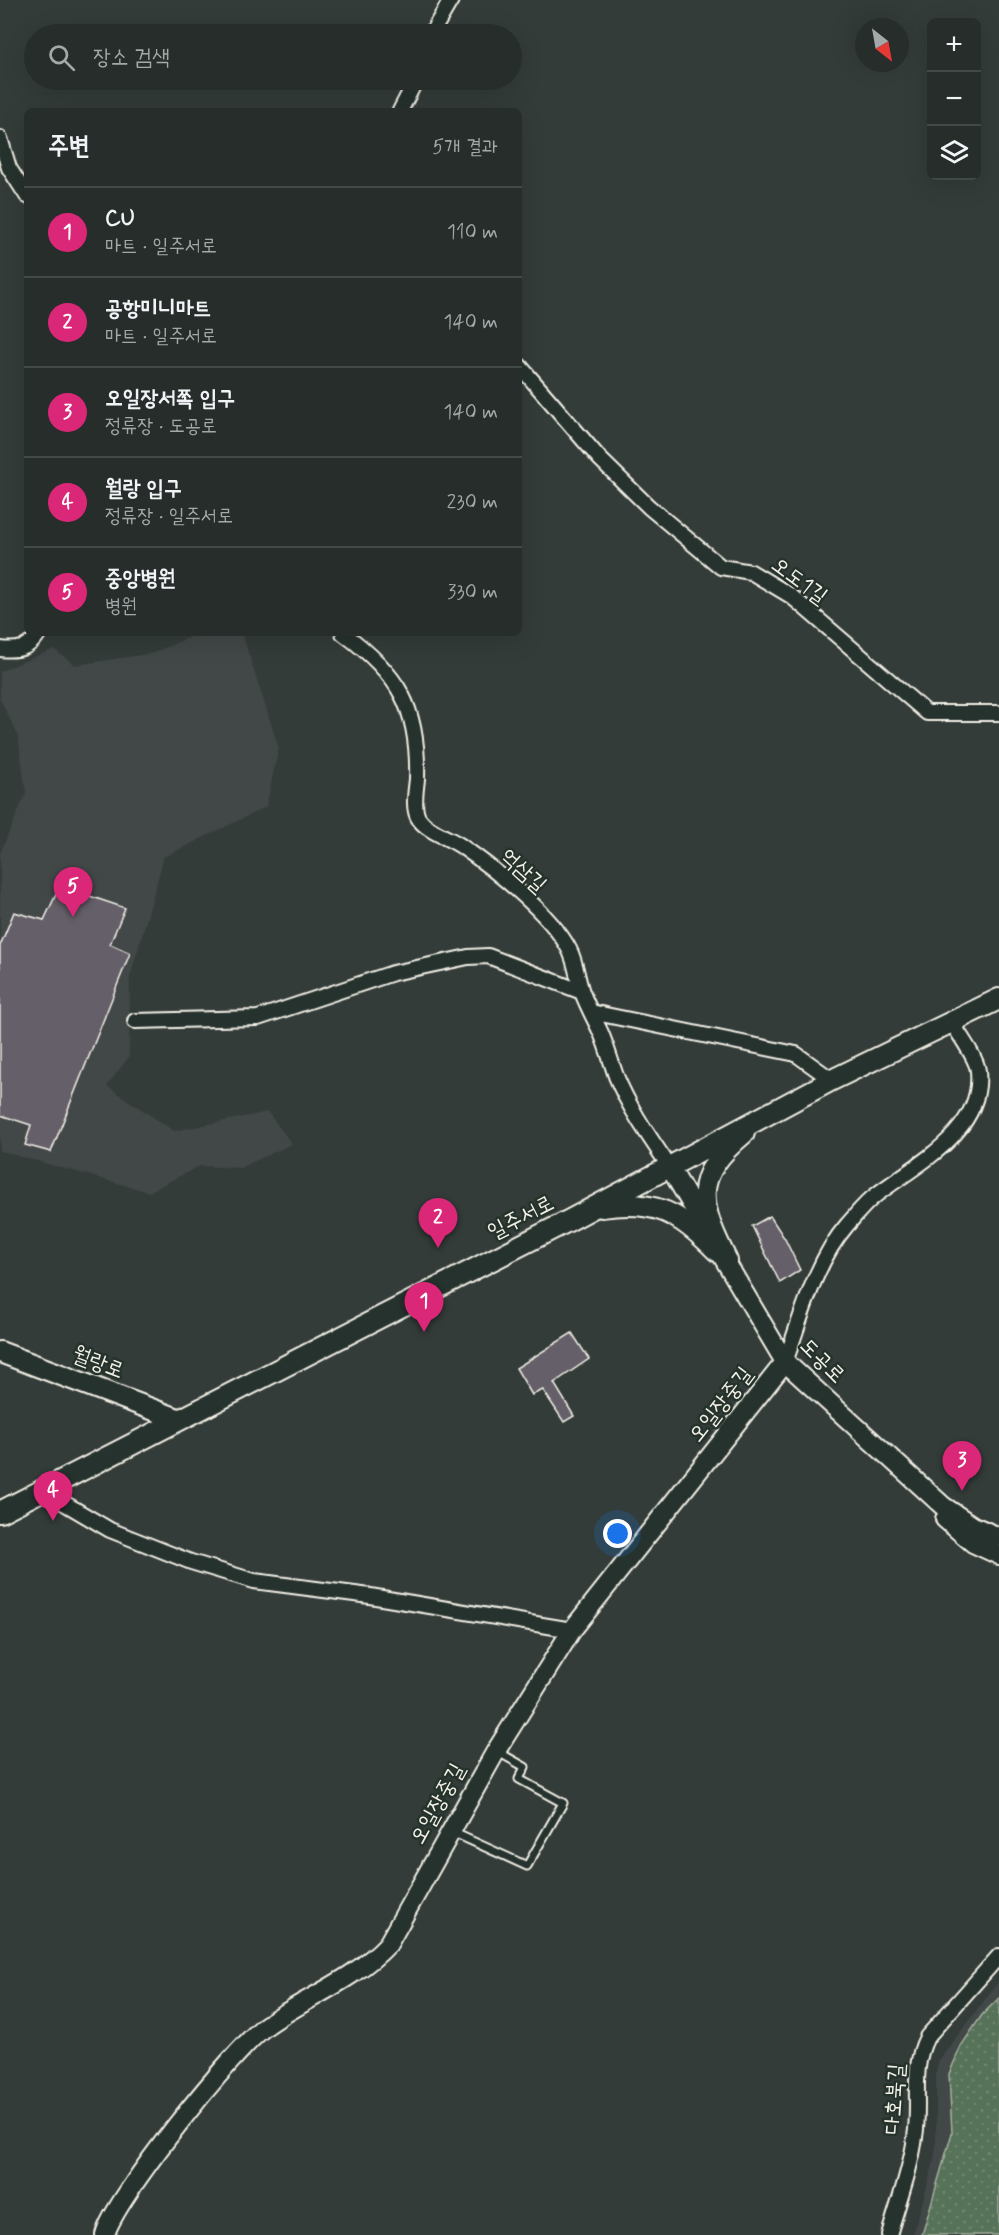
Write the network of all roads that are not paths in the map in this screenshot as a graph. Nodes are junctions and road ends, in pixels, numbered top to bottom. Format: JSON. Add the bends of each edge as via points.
{"nodes":[{"id":1,"x":451,"y":0,"type":"edge"},
{"id":2,"x":437,"y":24,"type":"edge"},
{"id":3,"x":411,"y":90,"type":"edge"},
{"id":4,"x":402,"y":108,"type":"edge"},
{"id":5,"x":0,"y":138,"type":"edge"},
{"id":6,"x":24,"y":191,"type":"edge"},
{"id":7,"x":522,"y":368,"type":"edge"},
{"id":8,"x":36,"y":636,"type":"edge"},
{"id":9,"x":347,"y":636,"type":"edge"},
{"id":10,"x":0,"y":649,"type":"edge"},
{"id":11,"x":999,"y":713,"type":"edge"},
{"id":12,"x":582,"y":993,"type":"junction"},
{"id":13,"x":999,"y":999,"type":"edge"},
{"id":14,"x":591,"y":1011,"type":"junction"},
{"id":15,"x":135,"y":1021,"type":"dead end"},
{"id":16,"x":952,"y":1023,"type":"junction"},
{"id":17,"x":832,"y":1080,"type":"junction"},
{"id":18,"x":772,"y":1110,"type":"junction"},
{"id":19,"x":669,"y":1166,"type":"junction"},
{"id":20,"x":570,"y":1220,"type":"junction"},
{"id":21,"x":727,"y":1261,"type":"junction"},
{"id":22,"x":0,"y":1352,"type":"edge"},
{"id":23,"x":785,"y":1362,"type":"junction"},
{"id":24,"x":178,"y":1419,"type":"junction"},
{"id":25,"x":903,"y":1470,"type":"junction"},
{"id":26,"x":42,"y":1490,"type":"junction"},
{"id":27,"x":0,"y":1512,"type":"edge"},
{"id":28,"x":999,"y":1537,"type":"edge"},
{"id":29,"x":999,"y":1555,"type":"edge"},
{"id":30,"x":572,"y":1630,"type":"junction"},
{"id":31,"x":496,"y":1751,"type":"junction"},
{"id":32,"x":450,"y":1832,"type":"junction"},
{"id":33,"x":999,"y":1956,"type":"edge"},
{"id":34,"x":105,"y":2235,"type":"edge"},
{"id":35,"x":889,"y":2235,"type":"edge"}],
"edges":[{"from":1,"to":2,"type":"street"},
{"from":3,"to":4,"type":"street"},
{"from":5,"to":6,"type":"street","via":[[9,168]]},
{"from":7,"to":11,"type":"street","name":"오도1길","via":[[608,467],[721,567],[751,572],[790,596],[927,713]]},
{"from":8,"to":10,"type":"street","via":[[28,646],[16,651]]},
{"from":9,"to":12,"type":"street","name":"억삼길","via":[[387,672],[413,717],[418,751],[418,818],[513,886],[551,925],[569,949]]},
{"from":12,"to":14,"type":"street","name":"억삼길"},
{"from":12,"to":15,"type":"street","via":[[488,956],[468,957],[393,973],[258,1018]]},
{"from":13,"to":16,"type":"main road","name":"일주서로"},
{"from":14,"to":17,"type":"street","via":[[796,1054]]},
{"from":14,"to":19,"type":"street","name":"억삼길","via":[[617,1078]]},
{"from":16,"to":17,"type":"main road","name":"일주서로"},
{"from":16,"to":23,"type":"street","via":[[978,1069],[975,1101],[958,1130],[928,1159],[874,1196],[846,1226],[820,1269]]},
{"from":17,"to":18,"type":"main road","name":"일주서로"},
{"from":18,"to":19,"type":"main road","name":"일주서로"},
{"from":18,"to":21,"type":"main road","via":[[736,1140],[716,1162],[705,1182],[707,1220]]},
{"from":19,"to":20,"type":"main road","name":"일주서로"},
{"from":19,"to":21,"type":"street","name":"도공로"},
{"from":20,"to":21,"type":"main road","via":[[599,1207],[645,1204],[694,1228]]},
{"from":20,"to":24,"type":"main road","name":"일주서로"},
{"from":21,"to":23,"type":"street","name":"도공로"},
{"from":22,"to":24,"type":"main road","name":"월랑로"},
{"from":23,"to":25,"type":"street","name":"도공로"},
{"from":23,"to":30,"type":"street","name":"오일장중길"},
{"from":24,"to":26,"type":"main road","name":"일주서로"},
{"from":25,"to":28,"type":"street","name":"도공로","via":[[958,1517]]},
{"from":25,"to":29,"type":"street","via":[[930,1505],[973,1543]]},
{"from":26,"to":27,"type":"main road","name":"일주서로"},
{"from":26,"to":30,"type":"street","via":[[110,1530],[191,1562],[254,1581]]},
{"from":30,"to":31,"type":"street","name":"오일장중길"},
{"from":31,"to":32,"type":"street","name":"오일장중길"},
{"from":31,"to":32,"type":"lane","via":[[525,1767],[519,1779],[562,1803],[548,1830],[527,1866]]},
{"from":32,"to":34,"type":"street","name":"오일장중길","via":[[388,1944],[369,1964],[265,2026],[232,2059],[126,2192]]},
{"from":33,"to":35,"type":"street","name":"다호북길","via":[[927,2037],[919,2053],[916,2136]]}]}
